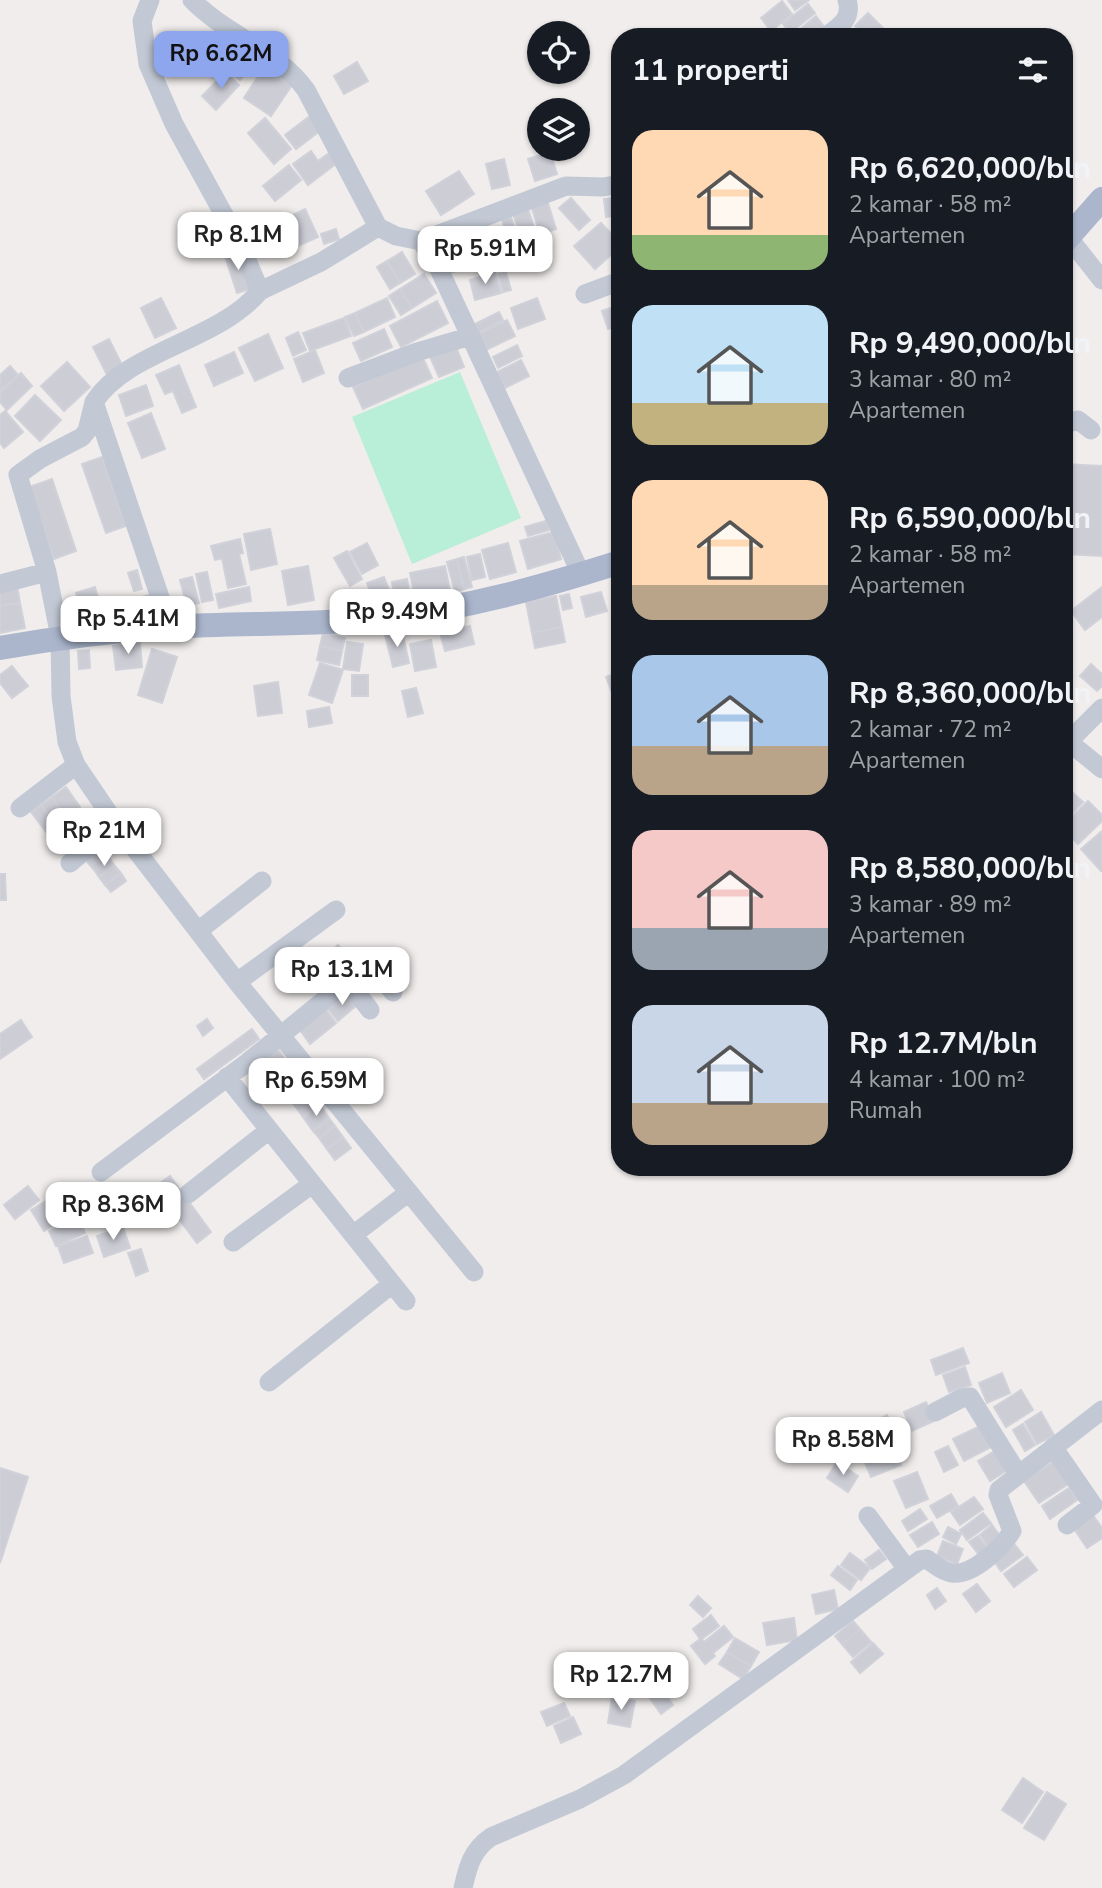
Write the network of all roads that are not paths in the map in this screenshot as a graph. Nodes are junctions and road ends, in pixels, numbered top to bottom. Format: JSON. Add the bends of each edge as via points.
{"nodes":[{"id":1,"x":150,"y":0,"type":"edge"},
{"id":2,"x":192,"y":0,"type":"edge"},
{"id":3,"x":847,"y":0,"type":"edge"},
{"id":4,"x":835,"y":28,"type":"edge"},
{"id":5,"x":611,"y":186,"type":"edge"},
{"id":6,"x":1102,"y":199,"type":"edge"},
{"id":7,"x":379,"y":227,"type":"junction"},
{"id":8,"x":1073,"y":232,"type":"edge"},
{"id":9,"x":421,"y":241,"type":"junction"},
{"id":10,"x":1073,"y":248,"type":"edge"},
{"id":11,"x":1102,"y":280,"type":"edge"},
{"id":12,"x":611,"y":284,"type":"edge"},
{"id":13,"x":260,"y":291,"type":"junction"},
{"id":14,"x":584,"y":294,"type":"dead end"},
{"id":15,"x":471,"y":336,"type":"junction"},
{"id":16,"x":348,"y":378,"type":"dead end"},
{"id":17,"x":94,"y":402,"type":"junction"},
{"id":18,"x":1073,"y":422,"type":"edge"},
{"id":19,"x":1091,"y":430,"type":"dead end"},
{"id":20,"x":18,"y":475,"type":"junction"},
{"id":21,"x":0,"y":484,"type":"edge"},
{"id":22,"x":611,"y":565,"type":"edge"},
{"id":23,"x":47,"y":572,"type":"junction"},
{"id":24,"x":581,"y":574,"type":"junction"},
{"id":25,"x":0,"y":584,"type":"edge"},
{"id":26,"x":170,"y":627,"type":"junction"},
{"id":27,"x":60,"y":637,"type":"junction"},
{"id":28,"x":0,"y":648,"type":"edge"},
{"id":29,"x":1102,"y":708,"type":"edge"},
{"id":30,"x":1073,"y":734,"type":"edge"},
{"id":31,"x":1073,"y":746,"type":"edge"},
{"id":32,"x":76,"y":765,"type":"junction"},
{"id":33,"x":1102,"y":769,"type":"edge"},
{"id":34,"x":20,"y":808,"type":"dead end"},
{"id":35,"x":116,"y":824,"type":"junction"},
{"id":36,"x":70,"y":863,"type":"dead end"},
{"id":37,"x":262,"y":881,"type":"dead end"},
{"id":38,"x":336,"y":910,"type":"dead end"},
{"id":39,"x":198,"y":931,"type":"junction"},
{"id":40,"x":348,"y":981,"type":"junction"},
{"id":41,"x":237,"y":982,"type":"junction"},
{"id":42,"x":393,"y":992,"type":"dead end"},
{"id":43,"x":370,"y":1010,"type":"dead end"},
{"id":44,"x":281,"y":1035,"type":"junction"},
{"id":45,"x":227,"y":1077,"type":"junction"},
{"id":46,"x":269,"y":1130,"type":"junction"},
{"id":47,"x":101,"y":1172,"type":"dead end"},
{"id":48,"x":312,"y":1184,"type":"junction"},
{"id":49,"x":409,"y":1192,"type":"junction"},
{"id":50,"x":188,"y":1194,"type":"dead end"},
{"id":51,"x":353,"y":1235,"type":"junction"},
{"id":52,"x":233,"y":1242,"type":"dead end"},
{"id":53,"x":474,"y":1272,"type":"dead end"},
{"id":54,"x":392,"y":1284,"type":"junction"},
{"id":55,"x":406,"y":1301,"type":"dead end"},
{"id":56,"x":269,"y":1382,"type":"dead end"},
{"id":57,"x":1102,"y":1410,"type":"edge"},
{"id":58,"x":934,"y":1412,"type":"dead end"},
{"id":59,"x":1053,"y":1447,"type":"junction"},
{"id":60,"x":1018,"y":1474,"type":"junction"},
{"id":61,"x":869,"y":1516,"type":"dead end"},
{"id":62,"x":1067,"y":1525,"type":"dead end"},
{"id":63,"x":907,"y":1569,"type":"junction"},
{"id":64,"x":463,"y":1888,"type":"edge"}],
"edges":[{"from":1,"to":13,"type":"street","via":[[142,21],[148,64]]},
{"from":2,"to":7,"type":"street","via":[[295,76]]},
{"from":3,"to":4,"type":"street","via":[[847,17]]},
{"from":5,"to":9,"type":"street","via":[[566,186]]},
{"from":6,"to":8,"type":"main road"},
{"from":7,"to":9,"type":"street"},
{"from":7,"to":13,"type":"street"},
{"from":9,"to":15,"type":"street"},
{"from":10,"to":11,"type":"street"},
{"from":12,"to":14,"type":"street"},
{"from":13,"to":17,"type":"street","via":[[222,323],[134,368],[103,389]]},
{"from":15,"to":16,"type":"street"},
{"from":15,"to":24,"type":"street"},
{"from":17,"to":20,"type":"street","via":[[82,436]]},
{"from":17,"to":26,"type":"street"},
{"from":18,"to":19,"type":"street"},
{"from":20,"to":21,"type":"street"},
{"from":20,"to":23,"type":"street"},
{"from":22,"to":24,"type":"main road"},
{"from":23,"to":25,"type":"street"},
{"from":23,"to":27,"type":"street"},
{"from":24,"to":26,"type":"main road","via":[[453,607],[380,618]]},
{"from":26,"to":27,"type":"main road"},
{"from":27,"to":28,"type":"main road"},
{"from":27,"to":32,"type":"street","via":[[61,696]]},
{"from":29,"to":30,"type":"street"},
{"from":31,"to":33,"type":"street"},
{"from":32,"to":34,"type":"street"},
{"from":32,"to":35,"type":"street"},
{"from":35,"to":36,"type":"street"},
{"from":35,"to":39,"type":"street"},
{"from":37,"to":39,"type":"street"},
{"from":38,"to":41,"type":"street"},
{"from":39,"to":41,"type":"street"},
{"from":40,"to":42,"type":"street","via":[[370,963]]},
{"from":40,"to":43,"type":"street"},
{"from":40,"to":44,"type":"street"},
{"from":41,"to":44,"type":"street"},
{"from":44,"to":45,"type":"street"},
{"from":44,"to":49,"type":"street"},
{"from":45,"to":46,"type":"street"},
{"from":45,"to":47,"type":"street"},
{"from":46,"to":48,"type":"street"},
{"from":46,"to":50,"type":"street"},
{"from":48,"to":51,"type":"street"},
{"from":48,"to":52,"type":"street"},
{"from":49,"to":51,"type":"street"},
{"from":49,"to":53,"type":"street"},
{"from":51,"to":54,"type":"street"},
{"from":54,"to":55,"type":"street"},
{"from":54,"to":56,"type":"street"},
{"from":57,"to":59,"type":"street"},
{"from":58,"to":60,"type":"street","via":[[970,1397]]},
{"from":59,"to":60,"type":"street"},
{"from":59,"to":62,"type":"street","via":[[1093,1505]]},
{"from":60,"to":63,"type":"street","via":[[999,1490],[1012,1531],[993,1552],[962,1573],[947,1572],[927,1559]]},
{"from":61,"to":63,"type":"street"},
{"from":63,"to":64,"type":"street","via":[[624,1775],[491,1837],[472,1856]]}]}
